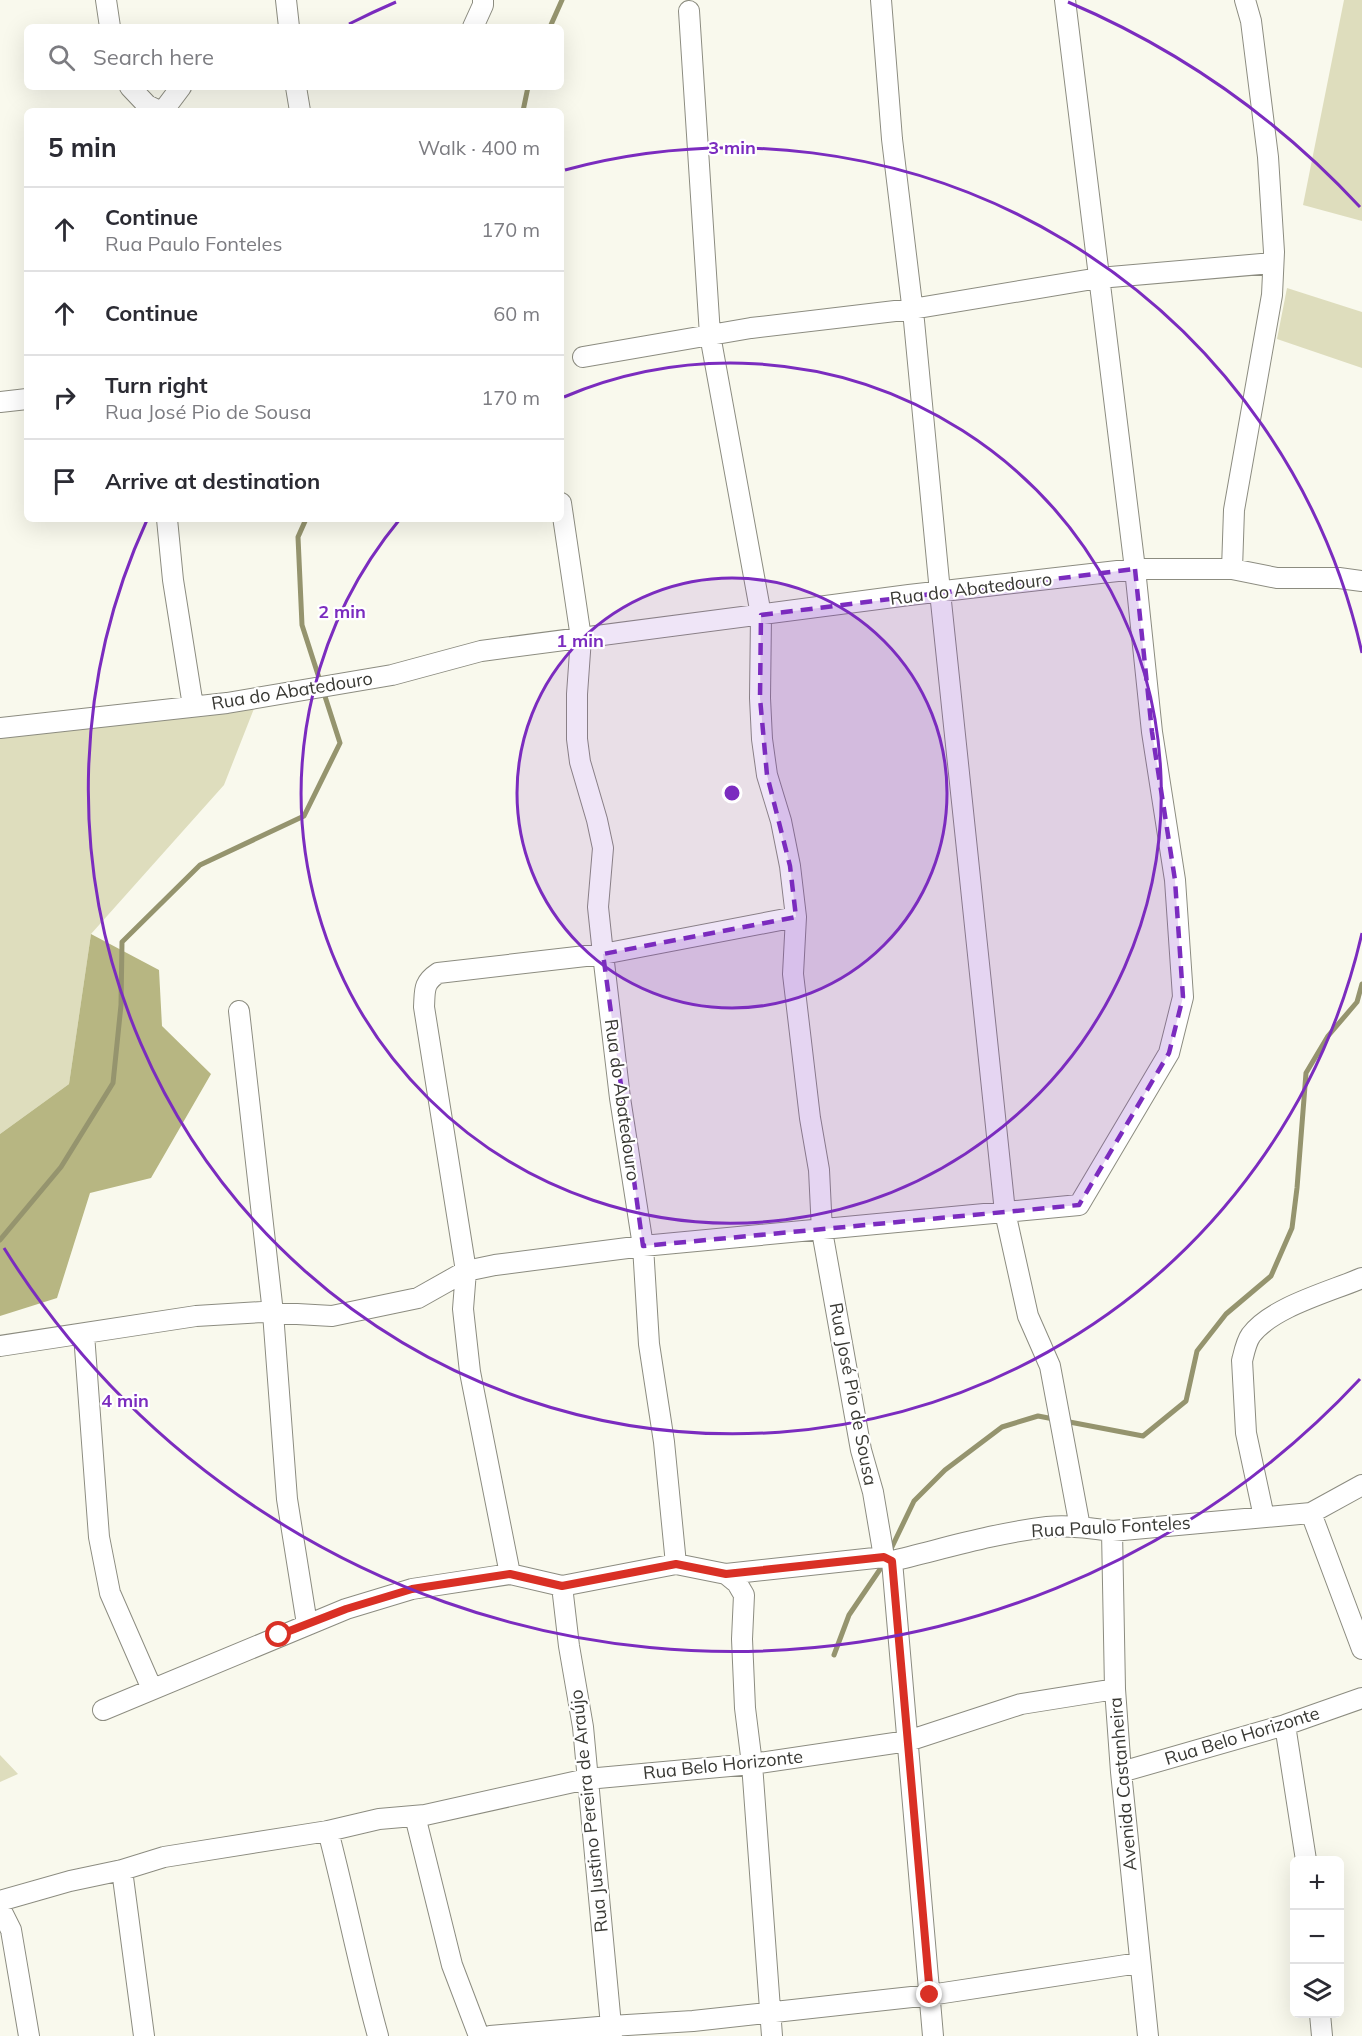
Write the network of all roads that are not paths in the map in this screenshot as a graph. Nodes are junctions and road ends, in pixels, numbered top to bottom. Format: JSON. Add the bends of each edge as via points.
{"nodes":[{"id":1,"x":106,"y":0,"type":"edge"},
{"id":2,"x":286,"y":0,"type":"edge"},
{"id":3,"x":483,"y":0,"type":"edge"},
{"id":4,"x":881,"y":0,"type":"edge"},
{"id":5,"x":1065,"y":0,"type":"edge"},
{"id":6,"x":1245,"y":0,"type":"edge"},
{"id":7,"x":689,"y":11,"type":"dead end"},
{"id":8,"x":110,"y":24,"type":"edge"},
{"id":9,"x":289,"y":24,"type":"edge"},
{"id":10,"x":474,"y":24,"type":"edge"},
{"id":11,"x":133,"y":90,"type":"edge"},
{"id":12,"x":178,"y":90,"type":"edge"},
{"id":13,"x":296,"y":90,"type":"edge"},
{"id":14,"x":154,"y":108,"type":"edge"},
{"id":15,"x":164,"y":108,"type":"edge"},
{"id":16,"x":300,"y":108,"type":"edge"},
{"id":17,"x":1273,"y":263,"type":"junction"},
{"id":18,"x":1099,"y":278,"type":"junction"},
{"id":19,"x":912,"y":309,"type":"junction"},
{"id":20,"x":710,"y":335,"type":"junction"},
{"id":21,"x":583,"y":357,"type":"dead end"},
{"id":22,"x":24,"y":399,"type":"edge"},
{"id":23,"x":0,"y":402,"type":"edge"},
{"id":24,"x":168,"y":522,"type":"edge"},
{"id":25,"x":564,"y":522,"type":"edge"},
{"id":26,"x":1135,"y":569,"type":"junction"},
{"id":27,"x":1232,"y":570,"type":"junction"},
{"id":28,"x":1362,"y":581,"type":"edge"},
{"id":29,"x":940,"y":592,"type":"junction"},
{"id":30,"x":761,"y":615,"type":"junction"},
{"id":31,"x":581,"y":638,"type":"junction"},
{"id":32,"x":193,"y":706,"type":"junction"},
{"id":33,"x":0,"y":728,"type":"edge"},
{"id":34,"x":796,"y":917,"type":"junction"},
{"id":35,"x":603,"y":954,"type":"junction"},
{"id":36,"x":239,"y":1011,"type":"dead end"},
{"id":37,"x":1005,"y":1212,"type":"junction"},
{"id":38,"x":822,"y":1230,"type":"junction"},
{"id":39,"x":643,"y":1246,"type":"junction"},
{"id":40,"x":466,"y":1272,"type":"junction"},
{"id":41,"x":1362,"y":1278,"type":"edge"},
{"id":42,"x":273,"y":1313,"type":"junction"},
{"id":43,"x":84,"y":1334,"type":"junction"},
{"id":44,"x":0,"y":1347,"type":"edge"},
{"id":45,"x":1362,"y":1485,"type":"edge"},
{"id":46,"x":1311,"y":1513,"type":"junction"},
{"id":47,"x":1264,"y":1517,"type":"junction"},
{"id":48,"x":1080,"y":1527,"type":"junction"},
{"id":49,"x":1112,"y":1531,"type":"junction"},
{"id":50,"x":888,"y":1559,"type":"junction"},
{"id":51,"x":676,"y":1564,"type":"junction"},
{"id":52,"x":510,"y":1574,"type":"junction"},
{"id":53,"x":726,"y":1574,"type":"junction"},
{"id":54,"x":562,"y":1586,"type":"junction"},
{"id":55,"x":307,"y":1624,"type":"junction"},
{"id":56,"x":1362,"y":1649,"type":"edge"},
{"id":57,"x":152,"y":1689,"type":"junction"},
{"id":58,"x":1115,"y":1689,"type":"junction"},
{"id":59,"x":1362,"y":1698,"type":"edge"},
{"id":60,"x":103,"y":1710,"type":"dead end"},
{"id":61,"x":1285,"y":1725,"type":"junction"},
{"id":62,"x":908,"y":1741,"type":"junction"},
{"id":63,"x":752,"y":1764,"type":"junction"},
{"id":64,"x":1121,"y":1772,"type":"junction"},
{"id":65,"x":587,"y":1779,"type":"junction"},
{"id":66,"x":415,"y":1816,"type":"junction"},
{"id":67,"x":328,"y":1831,"type":"junction"},
{"id":68,"x":1305,"y":1856,"type":"edge"},
{"id":69,"x":122,"y":1870,"type":"junction"},
{"id":70,"x":0,"y":1901,"type":"edge"},
{"id":71,"x":0,"y":1908,"type":"edge"},
{"id":72,"x":1139,"y":1963,"type":"junction"},
{"id":73,"x":930,"y":1995,"type":"junction"},
{"id":74,"x":770,"y":2013,"type":"junction"},
{"id":75,"x":1320,"y":2018,"type":"edge"},
{"id":76,"x":611,"y":2031,"type":"edge"},
{"id":77,"x":29,"y":2036,"type":"edge"},
{"id":78,"x":144,"y":2036,"type":"edge"},
{"id":79,"x":378,"y":2036,"type":"edge"},
{"id":80,"x":479,"y":2036,"type":"edge"},
{"id":81,"x":490,"y":2036,"type":"edge"},
{"id":82,"x":772,"y":2036,"type":"edge"},
{"id":83,"x":933,"y":2036,"type":"edge"},
{"id":84,"x":1148,"y":2036,"type":"edge"},
{"id":85,"x":1322,"y":2036,"type":"edge"}],
"edges":[{"from":1,"to":8,"type":"street"},
{"from":2,"to":9,"type":"street"},
{"from":3,"to":10,"type":"street"},
{"from":4,"to":19,"type":"street"},
{"from":5,"to":18,"type":"street"},
{"from":6,"to":17,"type":"street","via":[[1268,157]]},
{"from":7,"to":20,"type":"street","name":"Rua José Pio de Sousa"},
{"from":11,"to":14,"type":"street"},
{"from":12,"to":15,"type":"street"},
{"from":13,"to":16,"type":"street"},
{"from":17,"to":18,"type":"street"},
{"from":17,"to":27,"type":"street","via":[[1272,295],[1234,510]]},
{"from":18,"to":19,"type":"street"},
{"from":18,"to":26,"type":"street"},
{"from":19,"to":20,"type":"street"},
{"from":19,"to":29,"type":"street"},
{"from":20,"to":21,"type":"street"},
{"from":20,"to":30,"type":"street","name":"Rua José Pio de Sousa"},
{"from":22,"to":23,"type":"street"},
{"from":24,"to":32,"type":"street","via":[[173,580]]},
{"from":25,"to":31,"type":"street","name":"Rua do Abatedouro"},
{"from":26,"to":27,"type":"street","name":"Rua do Abatedouro"},
{"from":26,"to":29,"type":"street","name":"Rua do Abatedouro"},
{"from":26,"to":37,"type":"street","via":[[1152,732],[1176,880],[1183,997],[1169,1053],[1079,1205]]},
{"from":27,"to":28,"type":"street","name":"Rua do Abatedouro","via":[[1277,578]]},
{"from":29,"to":30,"type":"street","name":"Rua do Abatedouro"},
{"from":29,"to":37,"type":"street"},
{"from":30,"to":31,"type":"street","name":"Rua do Abatedouro"},
{"from":30,"to":34,"type":"street","name":"Rua José Pio de Sousa","via":[[762,739],[790,866]]},
{"from":31,"to":32,"type":"street","name":"Rua do Abatedouro","via":[[481,651],[392,675]]},
{"from":31,"to":35,"type":"street","name":"Rua do Abatedouro","via":[[577,740],[603,848],[598,907]]},
{"from":32,"to":33,"type":"street","name":"Rua do Abatedouro"},
{"from":34,"to":35,"type":"street"},
{"from":34,"to":38,"type":"street","name":"Rua José Pio de Sousa","via":[[793,974],[819,1170]]},
{"from":35,"to":39,"type":"street","name":"Rua do Abatedouro"},
{"from":35,"to":40,"type":"street","via":[[438,973],[429,979],[424,1007]]},
{"from":36,"to":42,"type":"street"},
{"from":37,"to":38,"type":"street"},
{"from":37,"to":48,"type":"street","via":[[1028,1316],[1050,1366]]},
{"from":38,"to":39,"type":"street"},
{"from":38,"to":50,"type":"street","name":"Rua José Pio de Sousa","via":[[861,1450]]},
{"from":39,"to":40,"type":"street"},
{"from":39,"to":51,"type":"street","name":"Rua do Abatedouro","via":[[648,1344],[664,1442]]},
{"from":40,"to":42,"type":"street","via":[[418,1298],[343,1314]]},
{"from":40,"to":52,"type":"street","via":[[463,1309],[470,1372]]},
{"from":41,"to":47,"type":"street","via":[[1278,1312],[1249,1337],[1242,1361],[1246,1433]]},
{"from":42,"to":43,"type":"street","via":[[196,1316]]},
{"from":42,"to":55,"type":"street","via":[[287,1499]]},
{"from":43,"to":44,"type":"street"},
{"from":43,"to":57,"type":"street","via":[[99,1538],[110,1593]]},
{"from":45,"to":46,"type":"street","name":"Rua Paulo Fonteles"},
{"from":46,"to":47,"type":"street","name":"Rua Paulo Fonteles"},
{"from":46,"to":56,"type":"street"},
{"from":47,"to":49,"type":"street","name":"Rua Paulo Fonteles"},
{"from":48,"to":49,"type":"street","name":"Rua Paulo Fonteles"},
{"from":48,"to":50,"type":"street","name":"Rua Paulo Fonteles","via":[[1048,1527]]},
{"from":49,"to":58,"type":"street","name":"Avenida Castanheira"},
{"from":50,"to":53,"type":"street","name":"Rua Paulo Fonteles"},
{"from":50,"to":62,"type":"street","name":"Rua José Pio de Sousa"},
{"from":51,"to":53,"type":"street"},
{"from":51,"to":54,"type":"street"},
{"from":52,"to":54,"type":"street"},
{"from":52,"to":55,"type":"street","via":[[412,1589]]},
{"from":53,"to":63,"type":"street","via":[[744,1595],[742,1640]]},
{"from":54,"to":65,"type":"street","name":"Rua Justino Pereira de Araújo"},
{"from":55,"to":57,"type":"street"},
{"from":57,"to":60,"type":"street"},
{"from":58,"to":62,"type":"street","name":"Rua Belo Horizonte","via":[[1021,1704]]},
{"from":58,"to":64,"type":"street","name":"Avenida Castanheira"},
{"from":59,"to":61,"type":"street","name":"Rua Belo Horizonte"},
{"from":61,"to":64,"type":"street","name":"Rua Belo Horizonte"},
{"from":61,"to":68,"type":"street"},
{"from":62,"to":63,"type":"street","name":"Rua Belo Horizonte"},
{"from":62,"to":73,"type":"street","name":"Rua José Pio de Sousa"},
{"from":63,"to":65,"type":"street","name":"Rua Belo Horizonte"},
{"from":63,"to":74,"type":"street"},
{"from":64,"to":72,"type":"street","name":"Avenida Castanheira"},
{"from":65,"to":66,"type":"street","name":"Rua Belo Horizonte"},
{"from":65,"to":76,"type":"street","name":"Rua Justino Pereira de Araújo"},
{"from":66,"to":67,"type":"street","name":"Rua Belo Horizonte","via":[[379,1819]]},
{"from":66,"to":80,"type":"street","via":[[452,1965]]},
{"from":67,"to":69,"type":"street","name":"Rua Belo Horizonte","via":[[164,1857]]},
{"from":67,"to":79,"type":"street"},
{"from":69,"to":70,"type":"street","name":"Rua Belo Horizonte"},
{"from":69,"to":78,"type":"street"},
{"from":71,"to":77,"type":"street","via":[[11,1930]]},
{"from":72,"to":73,"type":"street"},
{"from":72,"to":84,"type":"street","name":"Avenida Castanheira"},
{"from":73,"to":74,"type":"street"},
{"from":73,"to":83,"type":"street","name":"Rua José Pio de Sousa"},
{"from":74,"to":76,"type":"street"},
{"from":74,"to":82,"type":"street"},
{"from":75,"to":85,"type":"street"},
{"from":76,"to":81,"type":"street"}]}
